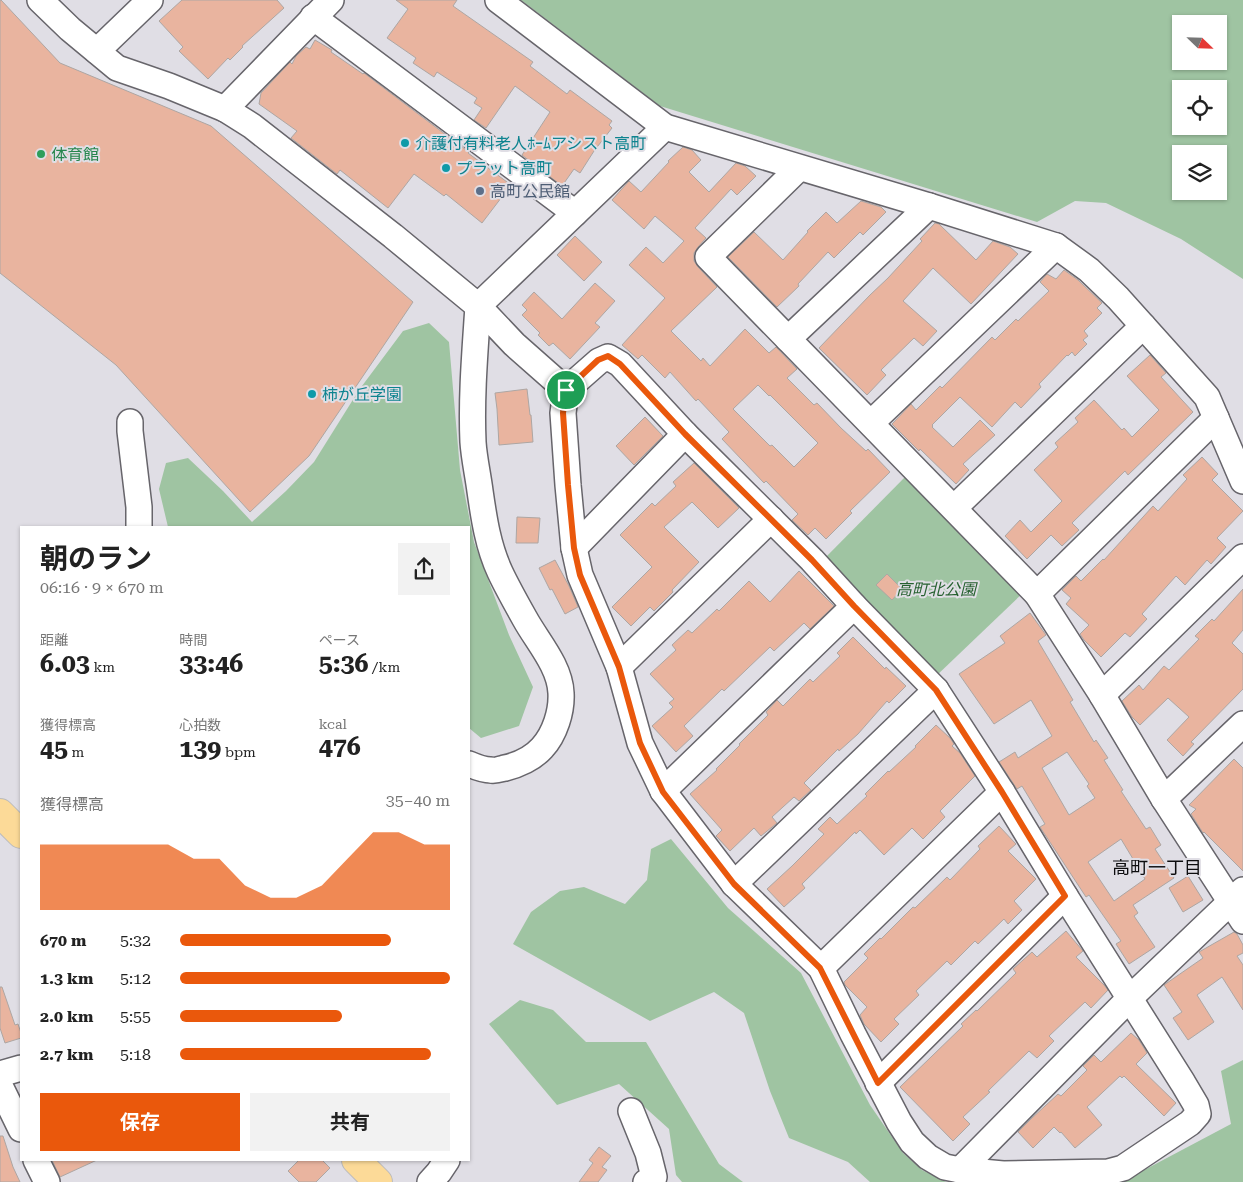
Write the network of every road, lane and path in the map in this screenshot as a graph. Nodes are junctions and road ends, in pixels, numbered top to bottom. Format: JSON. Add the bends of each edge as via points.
{"nodes":[{"id":1,"x":40,"y":0,"type":"edge"},
{"id":2,"x":150,"y":0,"type":"edge"},
{"id":3,"x":498,"y":0,"type":"edge"},
{"id":4,"x":322,"y":8,"type":"edge"},
{"id":5,"x":96,"y":52,"type":"junction"},
{"id":6,"x":225,"y":109,"type":"junction"},
{"id":7,"x":665,"y":127,"type":"junction"},
{"id":8,"x":799,"y":168,"type":"junction"},
{"id":9,"x":929,"y":206,"type":"junction"},
{"id":10,"x":575,"y":212,"type":"junction"},
{"id":11,"x":1056,"y":246,"type":"junction"},
{"id":12,"x":478,"y":306,"type":"junction"},
{"id":13,"x":1143,"y":326,"type":"junction"},
{"id":14,"x":788,"y":339,"type":"junction"},
{"id":15,"x":566,"y":390,"type":"junction"},
{"id":16,"x":1216,"y":418,"type":"junction"},
{"id":17,"x":130,"y":422,"type":"dead end"},
{"id":18,"x":871,"y":423,"type":"junction"},
{"id":19,"x":685,"y":434,"type":"junction"},
{"id":20,"x":1243,"y":481,"type":"edge"},
{"id":21,"x":954,"y":508,"type":"junction"},
{"id":22,"x":771,"y":519,"type":"junction"},
{"id":23,"x":139,"y":526,"type":"edge"},
{"id":24,"x":574,"y":548,"type":"junction"},
{"id":25,"x":1243,"y":557,"type":"edge"},
{"id":26,"x":1037,"y":594,"type":"junction"},
{"id":27,"x":854,"y":606,"type":"junction"},
{"id":28,"x":619,"y":667,"type":"junction"},
{"id":29,"x":936,"y":690,"type":"junction"},
{"id":30,"x":1102,"y":695,"type":"junction"},
{"id":31,"x":1243,"y":724,"type":"edge"},
{"id":32,"x":470,"y":764,"type":"edge"},
{"id":33,"x":663,"y":792,"type":"junction"},
{"id":34,"x":1002,"y":792,"type":"junction"},
{"id":35,"x":1164,"y":799,"type":"junction"},
{"id":36,"x":0,"y":813,"type":"edge"},
{"id":37,"x":20,"y":833,"type":"edge"},
{"id":38,"x":734,"y":884,"type":"junction"},
{"id":39,"x":1065,"y":896,"type":"junction"},
{"id":40,"x":1239,"y":904,"type":"edge"},
{"id":41,"x":820,"y":968,"type":"junction"},
{"id":42,"x":1130,"y":998,"type":"junction"},
{"id":43,"x":20,"y":1068,"type":"edge"},
{"id":44,"x":0,"y":1074,"type":"edge"},
{"id":45,"x":878,"y":1083,"type":"junction"},
{"id":46,"x":0,"y":1086,"type":"edge"},
{"id":47,"x":631,"y":1111,"type":"dead end"},
{"id":48,"x":20,"y":1126,"type":"edge"},
{"id":49,"x":36,"y":1161,"type":"edge"},
{"id":50,"x":357,"y":1161,"type":"edge"},
{"id":51,"x":446,"y":1161,"type":"edge"},
{"id":52,"x":960,"y":1170,"type":"junction"},
{"id":53,"x":47,"y":1182,"type":"edge"},
{"id":54,"x":378,"y":1182,"type":"edge"},
{"id":55,"x":430,"y":1182,"type":"edge"},
{"id":56,"x":646,"y":1182,"type":"edge"}],
"edges":[{"from":1,"to":5,"type":"street"},
{"from":2,"to":5,"type":"street"},
{"from":3,"to":7,"type":"street"},
{"from":4,"to":6,"type":"street"},
{"from":4,"to":10,"type":"street"},
{"from":5,"to":6,"type":"street","via":[[117,68]]},
{"from":6,"to":12,"type":"street","via":[[252,126]]},
{"from":7,"to":8,"type":"street"},
{"from":7,"to":10,"type":"street"},
{"from":8,"to":9,"type":"street"},
{"from":8,"to":14,"type":"street","via":[[708,256]]},
{"from":9,"to":11,"type":"street"},
{"from":9,"to":14,"type":"street"},
{"from":10,"to":12,"type":"street"},
{"from":11,"to":13,"type":"street","via":[[1089,270]]},
{"from":11,"to":18,"type":"street"},
{"from":12,"to":15,"type":"street","via":[[514,344]]},
{"from":12,"to":32,"type":"street","via":[[473,443],[484,523],[500,572],[554,666],[561,693],[557,723],[542,749],[515,766],[502,769],[491,770]]},
{"from":13,"to":16,"type":"street","via":[[1207,397]]},
{"from":13,"to":21,"type":"street"},
{"from":14,"to":18,"type":"street"},
{"from":15,"to":19,"type":"street","via":[[598,360],[608,356],[620,364]]},
{"from":15,"to":24,"type":"street","via":[[563,413]]},
{"from":16,"to":20,"type":"street"},
{"from":16,"to":26,"type":"street"},
{"from":17,"to":23,"type":"street"},
{"from":18,"to":21,"type":"street"},
{"from":19,"to":22,"type":"street"},
{"from":19,"to":24,"type":"street"},
{"from":21,"to":26,"type":"street"},
{"from":22,"to":27,"type":"street"},
{"from":22,"to":28,"type":"street"},
{"from":24,"to":28,"type":"street","via":[[580,575]]},
{"from":25,"to":30,"type":"street"},
{"from":26,"to":30,"type":"street"},
{"from":27,"to":29,"type":"street"},
{"from":27,"to":33,"type":"street"},
{"from":28,"to":33,"type":"street","via":[[640,743]]},
{"from":29,"to":34,"type":"street"},
{"from":29,"to":38,"type":"street"},
{"from":30,"to":35,"type":"street"},
{"from":31,"to":35,"type":"street"},
{"from":33,"to":38,"type":"street"},
{"from":34,"to":39,"type":"street"},
{"from":34,"to":41,"type":"street"},
{"from":35,"to":40,"type":"street"},
{"from":36,"to":37,"type":"main road"},
{"from":38,"to":41,"type":"street"},
{"from":39,"to":42,"type":"street"},
{"from":39,"to":45,"type":"street"},
{"from":40,"to":42,"type":"street"},
{"from":41,"to":45,"type":"street"},
{"from":42,"to":52,"type":"street"},
{"from":42,"to":52,"type":"street","via":[[1196,1105],[1198,1114],[1190,1123],[1123,1168],[1108,1172],[1003,1174]]},
{"from":43,"to":44,"type":"street"},
{"from":45,"to":52,"type":"street","via":[[912,1142],[945,1167]]},
{"from":46,"to":48,"type":"street"},
{"from":47,"to":56,"type":"street","via":[[654,1177]]},
{"from":49,"to":53,"type":"street"},
{"from":50,"to":54,"type":"main road"},
{"from":51,"to":55,"type":"street"}]}
